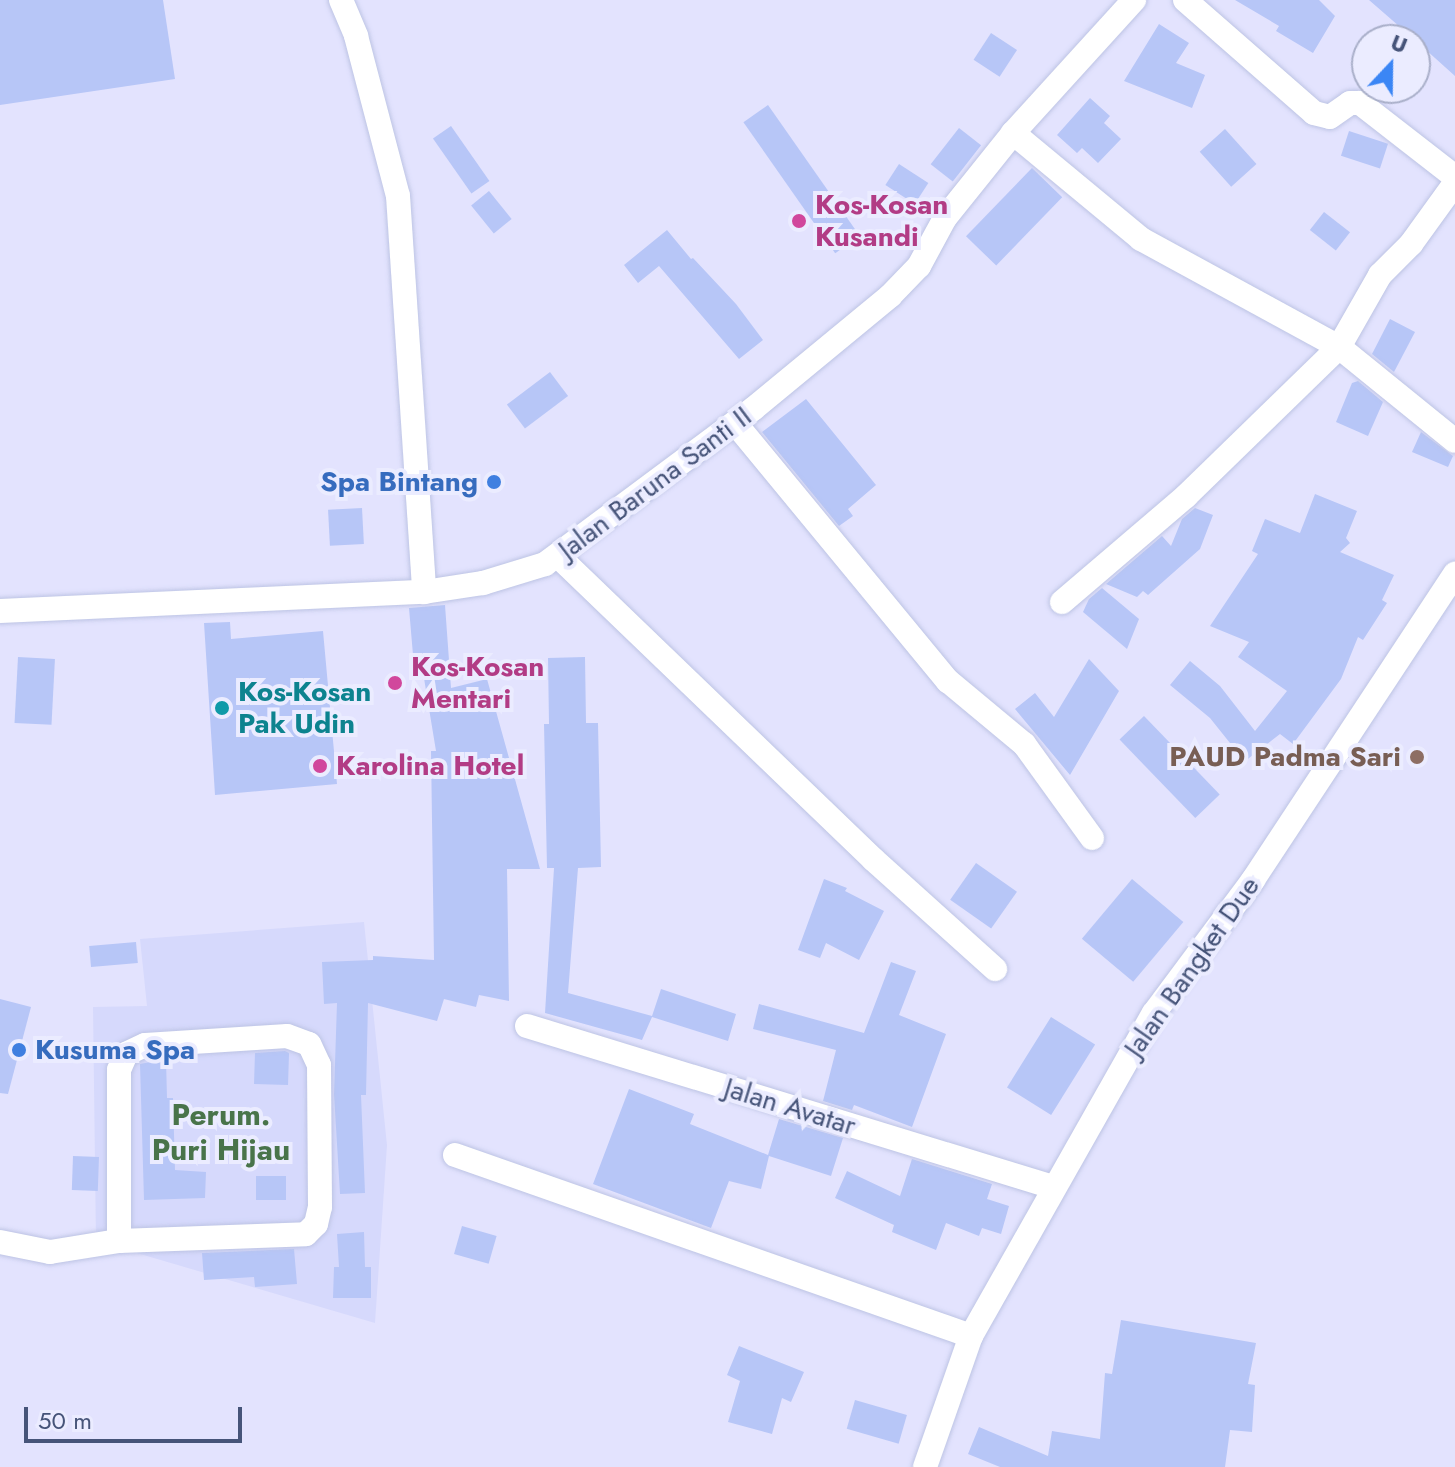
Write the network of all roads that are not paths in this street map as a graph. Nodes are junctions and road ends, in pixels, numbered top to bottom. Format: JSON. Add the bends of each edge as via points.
{"nodes":[{"id":1,"x":341,"y":0,"type":"edge"},
{"id":2,"x":1134,"y":0,"type":"edge"},
{"id":3,"x":1185,"y":0,"type":"edge"},
{"id":4,"x":1013,"y":133,"type":"junction"},
{"id":5,"x":1455,"y":180,"type":"edge"},
{"id":6,"x":1339,"y":347,"type":"junction"},
{"id":7,"x":735,"y":423,"type":"junction"},
{"id":8,"x":1455,"y":441,"type":"edge"},
{"id":9,"x":558,"y":556,"type":"junction"},
{"id":10,"x":1455,"y":574,"type":"edge"},
{"id":11,"x":424,"y":592,"type":"junction"},
{"id":12,"x":1062,"y":602,"type":"dead end"},
{"id":13,"x":0,"y":611,"type":"edge"},
{"id":14,"x":1092,"y":838,"type":"dead end"},
{"id":15,"x":995,"y":969,"type":"dead end"},
{"id":16,"x":527,"y":1026,"type":"dead end"},
{"id":17,"x":455,"y":1155,"type":"dead end"},
{"id":18,"x":1053,"y":1187,"type":"junction"},
{"id":19,"x":119,"y":1241,"type":"junction"},
{"id":20,"x":0,"y":1242,"type":"edge"},
{"id":21,"x":971,"y":1336,"type":"junction"},
{"id":22,"x":925,"y":1467,"type":"edge"}],
"edges":[{"from":1,"to":11,"type":"street","via":[[356,36],[398,196]]},
{"from":2,"to":4,"type":"street","name":"Jalan Baruna Santi II"},
{"from":3,"to":5,"type":"street","via":[[1314,113],[1330,117],[1350,103],[1360,103]]},
{"from":4,"to":6,"type":"street","via":[[1141,239]]},
{"from":4,"to":7,"type":"street","name":"Jalan Baruna Santi II","via":[[945,218],[919,266]]},
{"from":5,"to":6,"type":"street","via":[[1411,244],[1380,275]]},
{"from":6,"to":8,"type":"street"},
{"from":6,"to":12,"type":"street","via":[[1186,496]]},
{"from":7,"to":9,"type":"street","name":"Jalan Baruna Santi II"},
{"from":7,"to":14,"type":"street","via":[[948,681],[1024,744]]},
{"from":9,"to":11,"type":"street","name":"Jalan Baruna Santi II","via":[[483,583]]},
{"from":9,"to":15,"type":"street"},
{"from":10,"to":18,"type":"street","name":"Jalan Bangket Due","via":[[1253,880],[1154,1013]]},
{"from":11,"to":13,"type":"street","name":"Jalan Baruna Santi II"},
{"from":16,"to":18,"type":"street","name":"Jalan Avatar"},
{"from":17,"to":21,"type":"street"},
{"from":18,"to":21,"type":"street","name":"Jalan Bangket Due"},
{"from":19,"to":19,"type":"street","via":[[298,1236],[316,1224],[319,1065],[309,1044],[287,1036],[145,1045],[126,1054],[119,1070]]},
{"from":19,"to":20,"type":"street","via":[[50,1252]]},
{"from":21,"to":22,"type":"street","name":"Jalan Bangket Due"}]}
